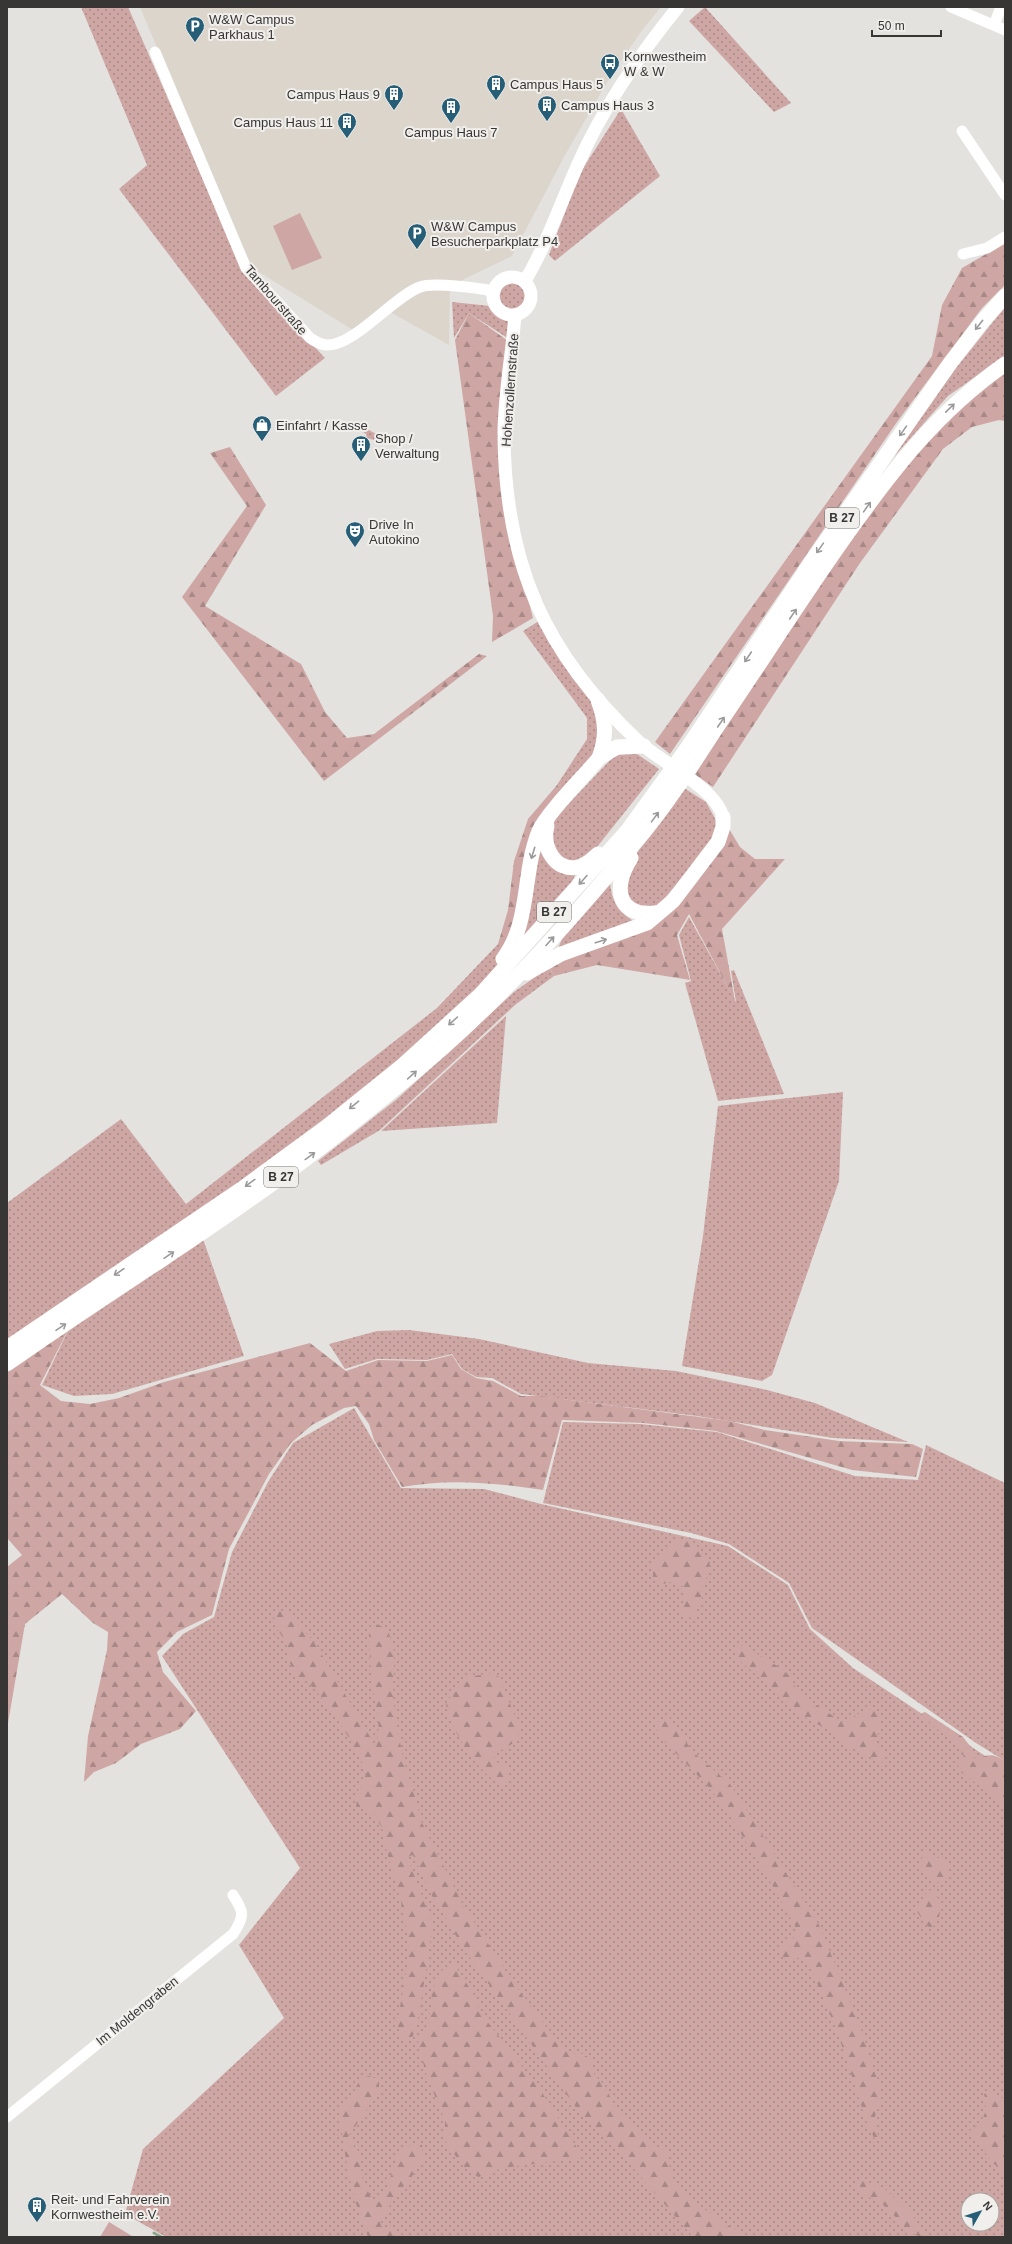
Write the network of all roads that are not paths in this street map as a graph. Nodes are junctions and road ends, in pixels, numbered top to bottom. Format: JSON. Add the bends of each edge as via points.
{"nodes":[{"id":1,"x":678,"y":7,"type":"edge"},
{"id":2,"x":951,"y":7,"type":"edge"},
{"id":3,"x":1001,"y":7,"type":"edge"},
{"id":4,"x":994,"y":25,"type":"junction"},
{"id":5,"x":1005,"y":30,"type":"edge"},
{"id":6,"x":155,"y":52,"type":"dead end"},
{"id":7,"x":962,"y":131,"type":"dead end"},
{"id":8,"x":1005,"y":194,"type":"edge"},
{"id":9,"x":1005,"y":238,"type":"edge"},
{"id":10,"x":964,"y":254,"type":"dead end"},
{"id":11,"x":525,"y":281,"type":"junction"},
{"id":12,"x":493,"y":291,"type":"junction"},
{"id":13,"x":1005,"y":296,"type":"edge"},
{"id":14,"x":515,"y":315,"type":"junction"},
{"id":15,"x":1005,"y":364,"type":"edge"},
{"id":16,"x":598,"y":700,"type":"junction"},
{"id":17,"x":644,"y":746,"type":"junction"},
{"id":18,"x":693,"y":751,"type":"junction"},
{"id":19,"x":599,"y":758,"type":"junction"},
{"id":20,"x":548,"y":817,"type":"junction"},
{"id":21,"x":723,"y":817,"type":"joint"},
{"id":22,"x":633,"y":835,"type":"junction"},
{"id":23,"x":660,"y":912,"type":"junction"},
{"id":24,"x":514,"y":980,"type":"junction"},
{"id":25,"x":481,"y":994,"type":"junction"},
{"id":26,"x":25,"y":1344,"type":"junction"},
{"id":27,"x":7,"y":1348,"type":"edge"},
{"id":28,"x":7,"y":1364,"type":"edge"},
{"id":29,"x":233,"y":1895,"type":"dead end"},
{"id":30,"x":7,"y":2117,"type":"edge"}],
"edges":[{"from":1,"to":11,"type":"main road","via":[[619,86],[579,161],[546,241]]},
{"from":2,"to":4,"type":"street"},
{"from":3,"to":4,"type":"street"},
{"from":4,"to":5,"type":"street"},
{"from":6,"to":12,"type":"street","name":"Tambourstraße","via":[[246,268],[310,338],[328,345],[344,340],[422,286],[479,288]]},
{"from":7,"to":8,"type":"street"},
{"from":9,"to":10,"type":"street","via":[[988,248]]},
{"from":11,"to":12,"type":"main road","via":[[513,276],[507,277],[501,280]]},
{"from":11,"to":14,"type":"main road","via":[[531,292],[530,304]]},
{"from":12,"to":14,"type":"main road","via":[[494,303],[498,308]]},
{"from":13,"to":18,"type":"highway","number":"B 27","one_way":true,"via":[[951,362],[839,522]]},
{"from":14,"to":16,"type":"main road","name":"Hohenzollernstraße","via":[[504,435],[506,474],[514,532],[531,596],[542,619],[576,673]]},
{"from":18,"to":15,"type":"highway","number":"B 27","one_way":true,"via":[[881,486],[931,426],[964,394]]},
{"from":16,"to":17,"type":"main road","name":"Hohenzollernstraße"},
{"from":16,"to":19,"type":"highway","number":"B 27","via":[[605,718],[606,731]]},
{"from":17,"to":19,"type":"highway","number":"B 27","via":[[617,747]]},
{"from":17,"to":21,"type":"main road","name":"Hohenzollernstraße","via":[[711,796]]},
{"from":18,"to":22,"type":"highway","number":"B 27"},
{"from":19,"to":20,"type":"highway","number":"B 27"},
{"from":20,"to":22,"type":"highway","number":"B 27","via":[[544,837],[546,848],[553,859],[571,867],[580,867],[587,863],[614,838]]},
{"from":20,"to":25,"type":"highway","number":"B 27","one_way":true,"via":[[540,830],[530,861],[521,923],[509,951]]},
{"from":21,"to":23,"type":"highway","number":"B 27","via":[[718,842],[673,901]]},
{"from":22,"to":23,"type":"highway","number":"B 27","via":[[636,852],[622,876],[619,888],[622,899],[628,910],[638,914]]},
{"from":24,"to":22,"type":"highway","number":"B 27","one_way":true,"via":[[589,898]]},
{"from":22,"to":25,"type":"highway","number":"B 27","one_way":true},
{"from":24,"to":23,"type":"highway","number":"B 27","one_way":true,"via":[[561,954],[647,923]]},
{"from":26,"to":24,"type":"highway","number":"B 27","one_way":true,"via":[[241,1206],[335,1137],[408,1078]]},
{"from":25,"to":26,"type":"highway","number":"B 27","one_way":true,"via":[[404,1065],[326,1127]]},
{"from":26,"to":27,"type":"highway","number":"B 27"},
{"from":26,"to":28,"type":"highway","number":"B 27"},
{"from":29,"to":30,"type":"street","name":"Im Moldengraben","via":[[242,1910],[242,1921],[233,1934]]}]}
